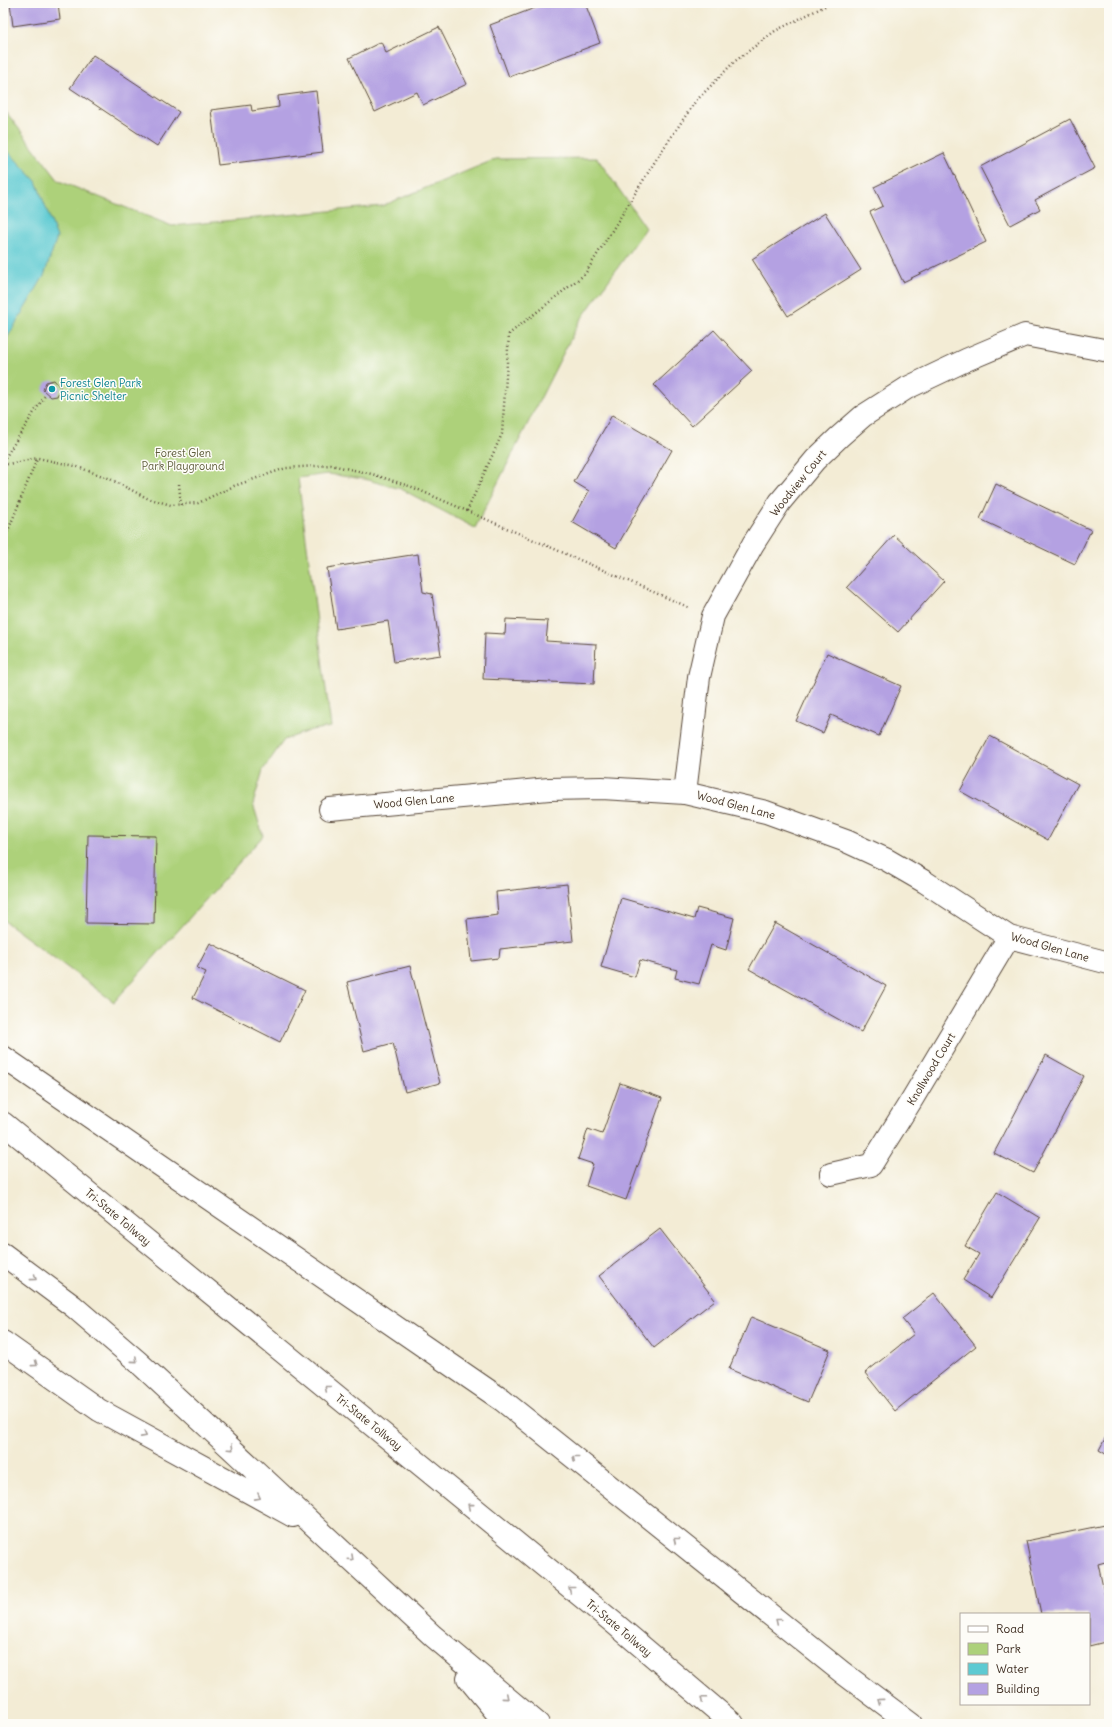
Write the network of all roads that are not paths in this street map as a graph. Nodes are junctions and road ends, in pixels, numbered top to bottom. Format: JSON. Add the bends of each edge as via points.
{"nodes":[{"id":1,"x":1109,"y":351,"type":"edge"},
{"id":2,"x":685,"y":793,"type":"junction"},
{"id":3,"x":330,"y":809,"type":"dead end"},
{"id":4,"x":1009,"y":937,"type":"junction"},
{"id":5,"x":1109,"y":963,"type":"edge"},
{"id":6,"x":3,"y":1057,"type":"edge"},
{"id":7,"x":3,"y":1123,"type":"edge"},
{"id":8,"x":831,"y":1174,"type":"dead end"},
{"id":9,"x":3,"y":1254,"type":"edge"},
{"id":10,"x":3,"y":1342,"type":"edge"},
{"id":11,"x":322,"y":1531,"type":"junction"},
{"id":12,"x":434,"y":1636,"type":"junction"},
{"id":13,"x":506,"y":1724,"type":"edge"},
{"id":14,"x":538,"y":1724,"type":"edge"},
{"id":15,"x":733,"y":1724,"type":"edge"},
{"id":16,"x":911,"y":1724,"type":"edge"}],
"edges":[{"from":1,"to":2,"type":"main road","name":"Woodview Court","via":[[1025,335],[907,388],[863,416],[814,460],[780,502],[713,616],[699,676]]},
{"from":2,"to":3,"type":"main road","name":"Wood Glen Lane","via":[[602,788],[549,789]]},
{"from":2,"to":4,"type":"main road","name":"Wood Glen Lane","via":[[766,812],[846,841],[887,860],[925,882]]},
{"from":4,"to":5,"type":"main road","name":"Wood Glen Lane"},
{"from":4,"to":8,"type":"main road","name":"Knollwood Court","via":[[871,1164]]},
{"from":16,"to":6,"type":"main road","one_way":true,"via":[[837,1668],[502,1400]]},
{"from":15,"to":7,"type":"main road","name":"Tri-State Tollway","one_way":true},
{"from":9,"to":11,"type":"main road","one_way":true,"via":[[73,1306],[131,1356]]},
{"from":10,"to":11,"type":"main road","one_way":true,"via":[[99,1410]]},
{"from":11,"to":12,"type":"main road","one_way":true},
{"from":12,"to":13,"type":"main road"},
{"from":12,"to":14,"type":"main road","one_way":true}]}
